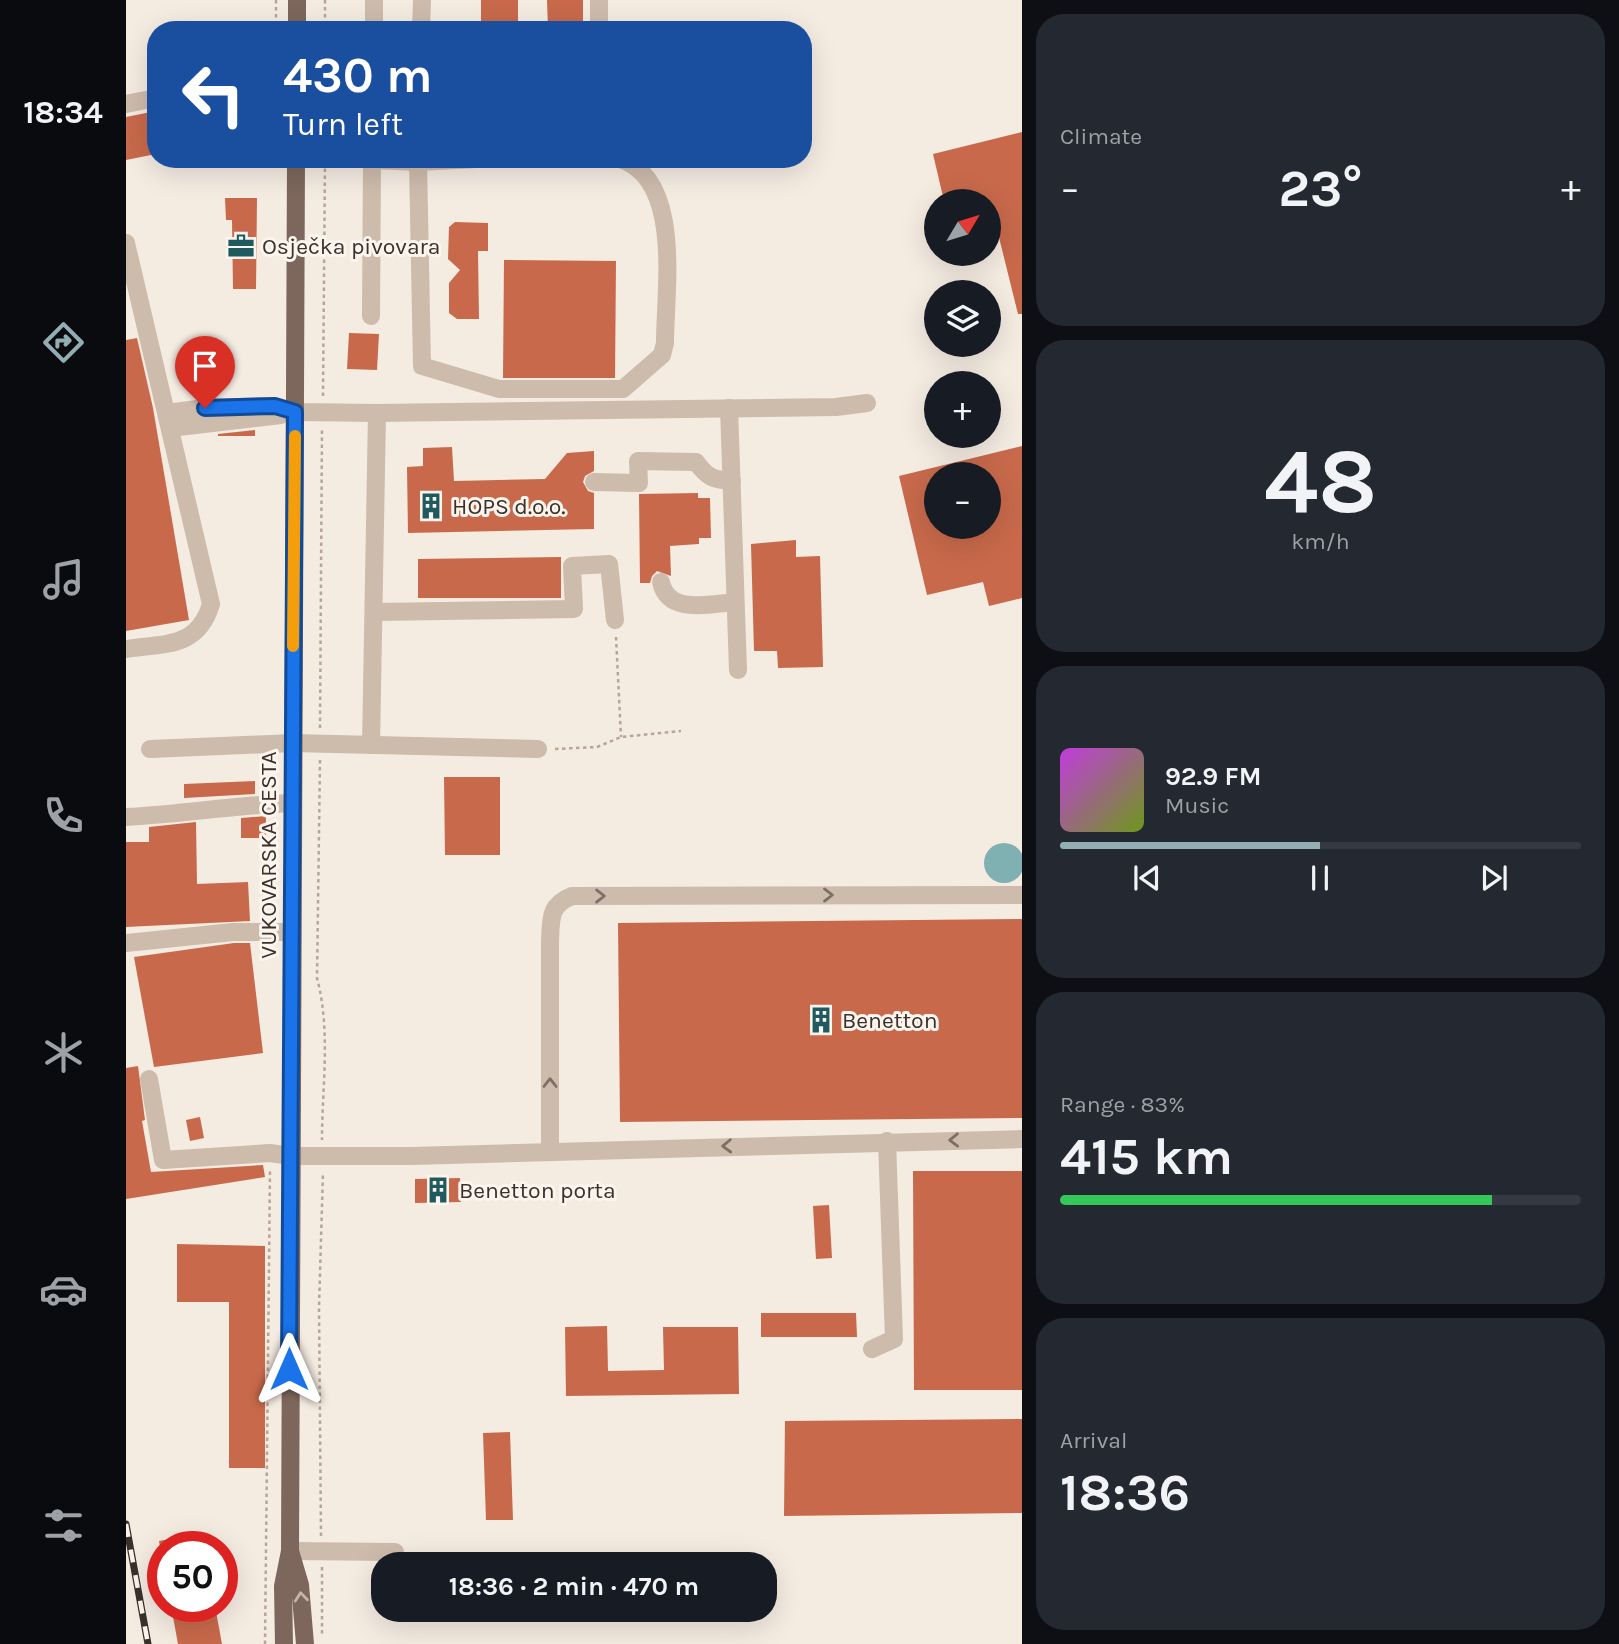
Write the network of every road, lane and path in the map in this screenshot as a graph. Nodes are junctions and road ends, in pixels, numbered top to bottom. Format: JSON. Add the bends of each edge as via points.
{"nodes":[{"id":1,"x":276,"y":0,"type":"edge"},
{"id":2,"x":297,"y":0,"type":"edge"},
{"id":3,"x":325,"y":0,"type":"edge"},
{"id":4,"x":374,"y":0,"type":"edge"},
{"id":5,"x":422,"y":0,"type":"edge"},
{"id":6,"x":599,"y":0,"type":"edge"},
{"id":7,"x":276,"y":21,"type":"edge"},
{"id":8,"x":297,"y":21,"type":"edge"},
{"id":9,"x":325,"y":21,"type":"edge"},
{"id":10,"x":374,"y":21,"type":"edge"},
{"id":11,"x":421,"y":21,"type":"edge"},
{"id":12,"x":599,"y":21,"type":"edge"},
{"id":13,"x":147,"y":100,"type":"edge"},
{"id":14,"x":126,"y":104,"type":"edge"},
{"id":15,"x":296,"y":168,"type":"edge"},
{"id":16,"x":325,"y":168,"type":"edge"},
{"id":17,"x":373,"y":168,"type":"edge"},
{"id":18,"x":418,"y":168,"type":"edge"},
{"id":19,"x":637,"y":168,"type":"edge"},
{"id":20,"x":126,"y":243,"type":"edge"},
{"id":21,"x":371,"y":317,"type":"dead end"},
{"id":22,"x":867,"y":403,"type":"dead end"},
{"id":23,"x":729,"y":408,"type":"junction"},
{"id":24,"x":295,"y":412,"type":"junction"},
{"id":25,"x":323,"y":412,"type":"junction"},
{"id":26,"x":377,"y":413,"type":"junction"},
{"id":27,"x":168,"y":420,"type":"junction"},
{"id":28,"x":732,"y":481,"type":"junction"},
{"id":29,"x":594,"y":482,"type":"dead end"},
{"id":30,"x":661,"y":582,"type":"dead end"},
{"id":31,"x":736,"y":601,"type":"junction"},
{"id":32,"x":374,"y":612,"type":"junction"},
{"id":33,"x":615,"y":620,"type":"joint"},
{"id":34,"x":126,"y":649,"type":"edge"},
{"id":35,"x":738,"y":670,"type":"dead end"},
{"id":36,"x":681,"y":731,"type":"dead end"},
{"id":37,"x":621,"y":737,"type":"junction"},
{"id":38,"x":293,"y":743,"type":"junction"},
{"id":39,"x":320,"y":744,"type":"junction"},
{"id":40,"x":371,"y":745,"type":"junction"},
{"id":41,"x":150,"y":749,"type":"dead end"},
{"id":42,"x":538,"y":749,"type":"joint"},
{"id":43,"x":293,"y":803,"type":"junction"},
{"id":44,"x":126,"y":817,"type":"edge"},
{"id":45,"x":1022,"y":895,"type":"edge"},
{"id":46,"x":292,"y":932,"type":"junction"},
{"id":47,"x":126,"y":943,"type":"edge"},
{"id":48,"x":149,"y":1079,"type":"dead end"},
{"id":49,"x":1022,"y":1139,"type":"edge"},
{"id":50,"x":887,"y":1141,"type":"junction"},
{"id":51,"x":550,"y":1152,"type":"junction"},
{"id":52,"x":270,"y":1153,"type":"junction"},
{"id":53,"x":291,"y":1156,"type":"junction"},
{"id":54,"x":322,"y":1156,"type":"junction"},
{"id":55,"x":872,"y":1349,"type":"dead end"},
{"id":56,"x":290,"y":1551,"type":"junction"},
{"id":57,"x":371,"y":1552,"type":"edge"},
{"id":58,"x":322,"y":1553,"type":"junction"},
{"id":59,"x":265,"y":1644,"type":"edge"},
{"id":60,"x":284,"y":1644,"type":"edge"},
{"id":61,"x":305,"y":1644,"type":"edge"},
{"id":62,"x":322,"y":1644,"type":"edge"}],
"edges":[{"from":1,"to":7,"type":"path"},
{"from":2,"to":8,"type":"main road"},
{"from":3,"to":9,"type":"path"},
{"from":4,"to":10,"type":"lane"},
{"from":5,"to":11,"type":"lane"},
{"from":6,"to":12,"type":"lane"},
{"from":13,"to":14,"type":"lane"},
{"from":15,"to":24,"type":"main road","name":"VUKOVARSKA CESTA"},
{"from":16,"to":25,"type":"path"},
{"from":17,"to":21,"type":"lane"},
{"from":18,"to":19,"type":"lane","via":[[422,366],[499,389],[623,389],[662,355],[665,218],[658,194]]},
{"from":20,"to":27,"type":"lane"},
{"from":22,"to":23,"type":"lane"},
{"from":23,"to":26,"type":"lane"},
{"from":23,"to":28,"type":"lane"},
{"from":24,"to":25,"type":"lane"},
{"from":24,"to":27,"type":"lane","via":[[275,406],[205,408]]},
{"from":24,"to":38,"type":"main road","name":"VUKOVARSKA CESTA"},
{"from":25,"to":26,"type":"lane"},
{"from":25,"to":39,"type":"path"},
{"from":26,"to":32,"type":"lane"},
{"from":27,"to":34,"type":"lane","via":[[211,604],[201,629],[191,636]]},
{"from":28,"to":29,"type":"lane","via":[[714,480],[696,462],[638,461],[639,483]]},
{"from":28,"to":31,"type":"lane"},
{"from":30,"to":31,"type":"lane","via":[[670,601]]},
{"from":31,"to":35,"type":"lane"},
{"from":32,"to":33,"type":"lane","via":[[574,609],[572,566],[609,564]]},
{"from":32,"to":40,"type":"lane"},
{"from":33,"to":37,"type":"path"},
{"from":36,"to":37,"type":"path"},
{"from":37,"to":42,"type":"path","via":[[597,747]]},
{"from":38,"to":39,"type":"lane"},
{"from":38,"to":41,"type":"lane"},
{"from":38,"to":43,"type":"main road","name":"VUKOVARSKA CESTA"},
{"from":39,"to":40,"type":"lane"},
{"from":39,"to":54,"type":"path","via":[[317,978],[324,1002],[326,1051]]},
{"from":40,"to":42,"type":"lane"},
{"from":43,"to":44,"type":"lane"},
{"from":43,"to":46,"type":"main road","name":"VUKOVARSKA CESTA"},
{"from":51,"to":45,"type":"lane","one_way":true,"via":[[550,942],[552,910],[560,901],[572,896]]},
{"from":46,"to":47,"type":"lane","via":[[233,932]]},
{"from":46,"to":53,"type":"main road","name":"VUKOVARSKA CESTA"},
{"from":48,"to":52,"type":"lane","via":[[163,1160]]},
{"from":49,"to":50,"type":"lane","one_way":true},
{"from":50,"to":51,"type":"lane","one_way":true},
{"from":50,"to":55,"type":"lane","via":[[894,1339]]},
{"from":51,"to":54,"type":"lane"},
{"from":52,"to":53,"type":"lane"},
{"from":52,"to":59,"type":"path"},
{"from":53,"to":54,"type":"lane"},
{"from":53,"to":56,"type":"main road","name":"VUKOVARSKA CESTA"},
{"from":54,"to":58,"type":"path","via":[[318,1474]]},
{"from":56,"to":58,"type":"lane"},
{"from":56,"to":60,"type":"main road","name":"VUKOVARSKA CESTA","via":[[283,1586]]},
{"from":61,"to":56,"type":"main road","name":"VUKOVARSKA CESTA","one_way":true,"via":[[300,1585]]},
{"from":57,"to":58,"type":"lane"},
{"from":58,"to":62,"type":"path"}]}
